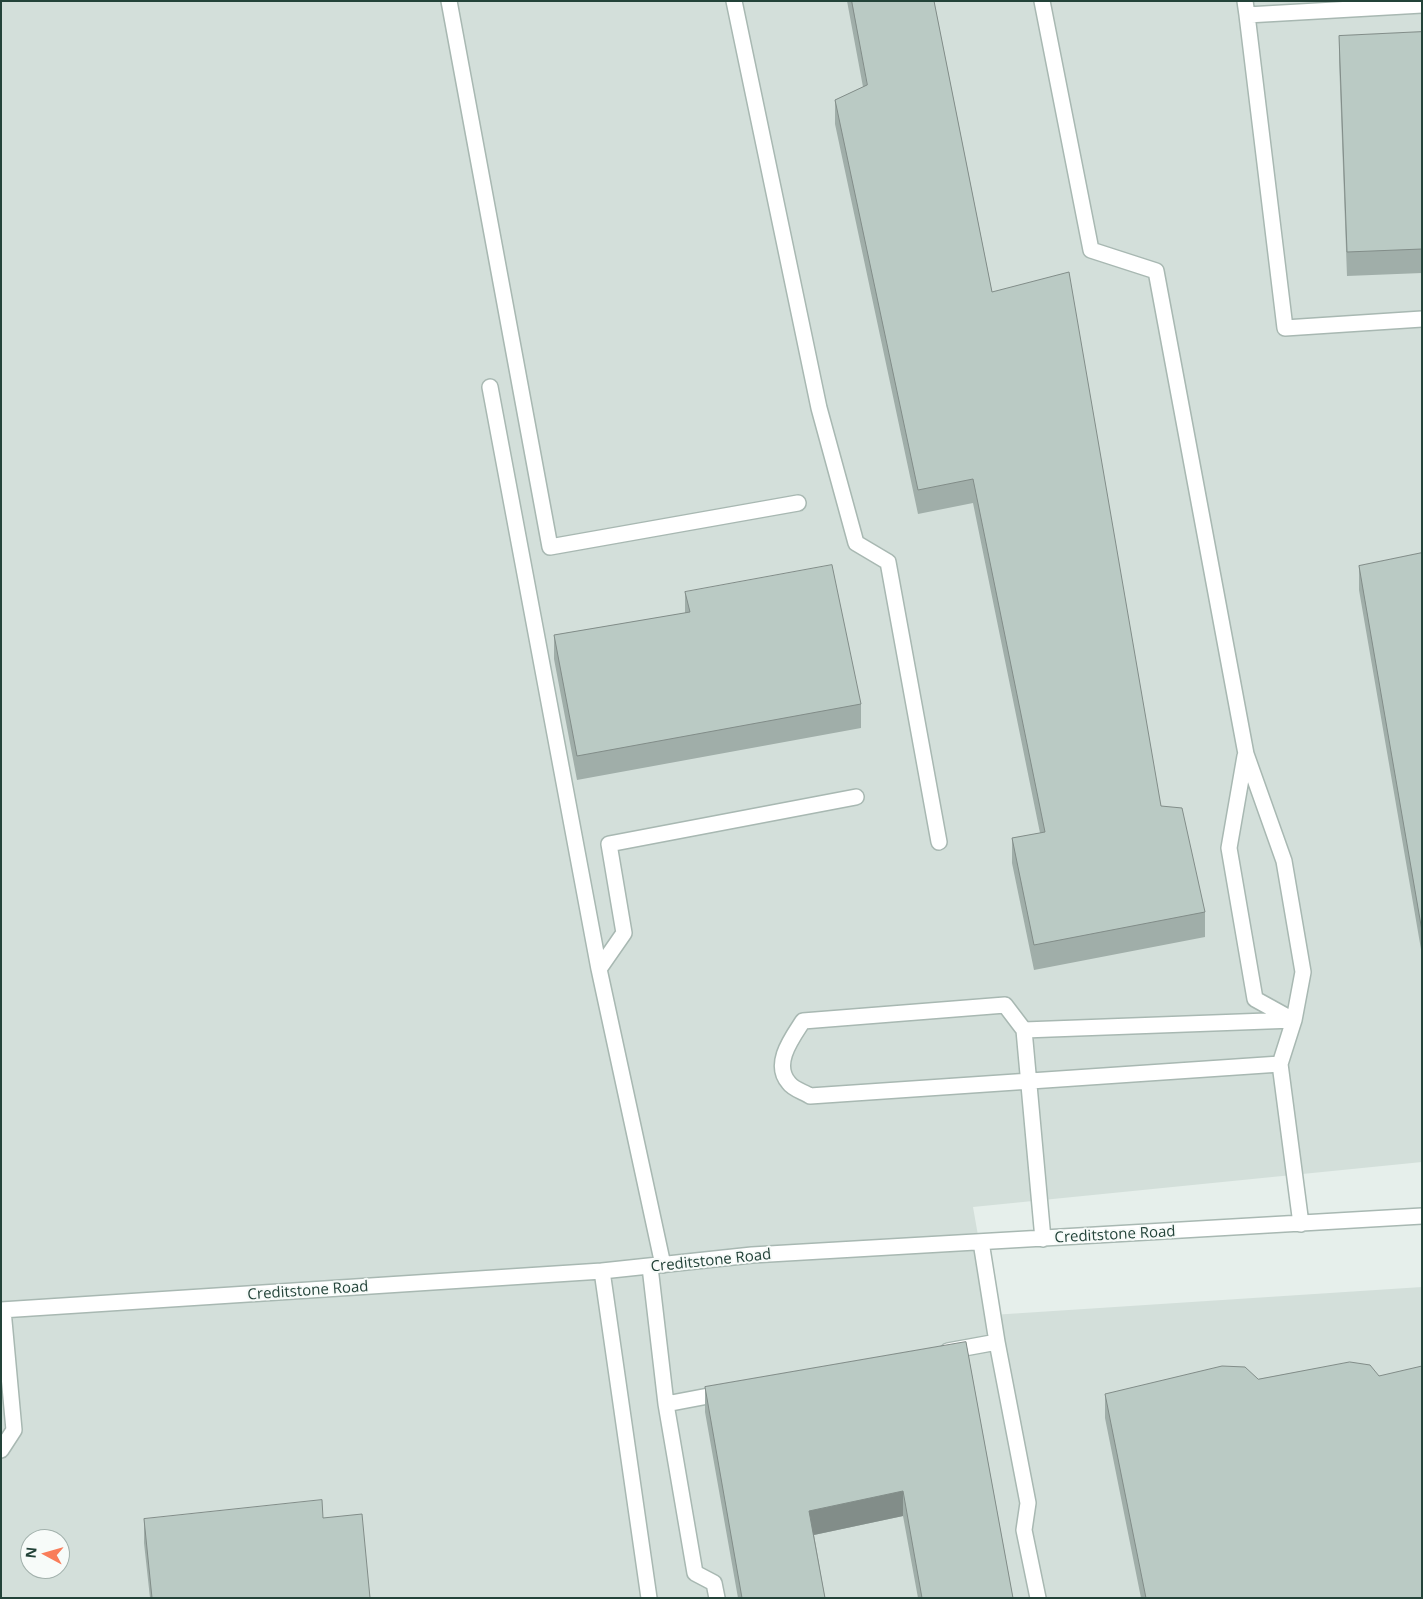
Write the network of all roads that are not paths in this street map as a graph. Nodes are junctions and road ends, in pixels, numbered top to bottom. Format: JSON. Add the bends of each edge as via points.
{"nodes":[{"id":1,"x":449,"y":1,"type":"edge"},
{"id":2,"x":734,"y":1,"type":"edge"},
{"id":3,"x":1042,"y":1,"type":"edge"},
{"id":4,"x":1422,"y":5,"type":"edge"},
{"id":5,"x":1246,"y":8,"type":"edge"},
{"id":6,"x":1422,"y":319,"type":"edge"},
{"id":7,"x":490,"y":386,"type":"dead end"},
{"id":8,"x":798,"y":503,"type":"dead end"},
{"id":9,"x":1246,"y":754,"type":"junction"},
{"id":10,"x":856,"y":797,"type":"dead end"},
{"id":11,"x":939,"y":842,"type":"dead end"},
{"id":12,"x":599,"y":969,"type":"junction"},
{"id":13,"x":1294,"y":1020,"type":"junction"},
{"id":14,"x":1024,"y":1030,"type":"junction"},
{"id":15,"x":1280,"y":1064,"type":"junction"},
{"id":16,"x":1028,"y":1080,"type":"junction"},
{"id":17,"x":1422,"y":1216,"type":"edge"},
{"id":18,"x":1301,"y":1224,"type":"junction"},
{"id":19,"x":1043,"y":1239,"type":"junction"},
{"id":20,"x":981,"y":1242,"type":"junction"},
{"id":21,"x":657,"y":1266,"type":"junction"},
{"id":22,"x":602,"y":1271,"type":"junction"},
{"id":23,"x":2,"y":1310,"type":"edge"},
{"id":24,"x":997,"y":1342,"type":"junction"},
{"id":25,"x":929,"y":1354,"type":"edge"},
{"id":26,"x":734,"y":1391,"type":"edge"},
{"id":27,"x":666,"y":1404,"type":"junction"},
{"id":28,"x":8,"y":1431,"type":"edge"},
{"id":29,"x":1,"y":1450,"type":"edge"},
{"id":30,"x":649,"y":1598,"type":"edge"},
{"id":31,"x":717,"y":1598,"type":"edge"},
{"id":32,"x":1038,"y":1598,"type":"edge"}],
"edges":[{"from":1,"to":8,"type":"street","via":[[550,547]]},
{"from":2,"to":11,"type":"street","via":[[819,408],[856,543],[888,562]]},
{"from":3,"to":9,"type":"street","via":[[1091,250],[1156,271]]},
{"from":4,"to":5,"type":"street"},
{"from":5,"to":6,"type":"street","via":[[1285,328]]},
{"from":7,"to":12,"type":"street"},
{"from":9,"to":13,"type":"street","via":[[1284,861],[1288,882],[1303,972]]},
{"from":9,"to":13,"type":"street","via":[[1229,848],[1255,999]]},
{"from":10,"to":12,"type":"street","via":[[609,844],[624,933]]},
{"from":12,"to":21,"type":"street"},
{"from":13,"to":14,"type":"street"},
{"from":13,"to":15,"type":"street"},
{"from":14,"to":16,"type":"street"},
{"from":14,"to":16,"type":"street","via":[[1005,1006],[803,1021],[790,1041],[783,1058],[783,1068],[789,1084],[810,1096]]},
{"from":15,"to":16,"type":"street"},
{"from":15,"to":18,"type":"street"},
{"from":16,"to":19,"type":"street"},
{"from":17,"to":18,"type":"street","name":"Creditstone Road"},
{"from":18,"to":19,"type":"street","name":"Creditstone Road"},
{"from":19,"to":20,"type":"street","name":"Creditstone Road"},
{"from":20,"to":21,"type":"street","name":"Creditstone Road","via":[[752,1255]]},
{"from":20,"to":24,"type":"street"},
{"from":21,"to":22,"type":"street","name":"Creditstone Road"},
{"from":21,"to":27,"type":"street"},
{"from":22,"to":23,"type":"street","name":"Creditstone Road"},
{"from":22,"to":30,"type":"street"},
{"from":23,"to":28,"type":"street"},
{"from":24,"to":25,"type":"street"},
{"from":24,"to":32,"type":"street","via":[[1028,1503],[1024,1530]]},
{"from":26,"to":27,"type":"street"},
{"from":27,"to":31,"type":"street","via":[[695,1573],[714,1583]]},
{"from":28,"to":29,"type":"street"}]}
